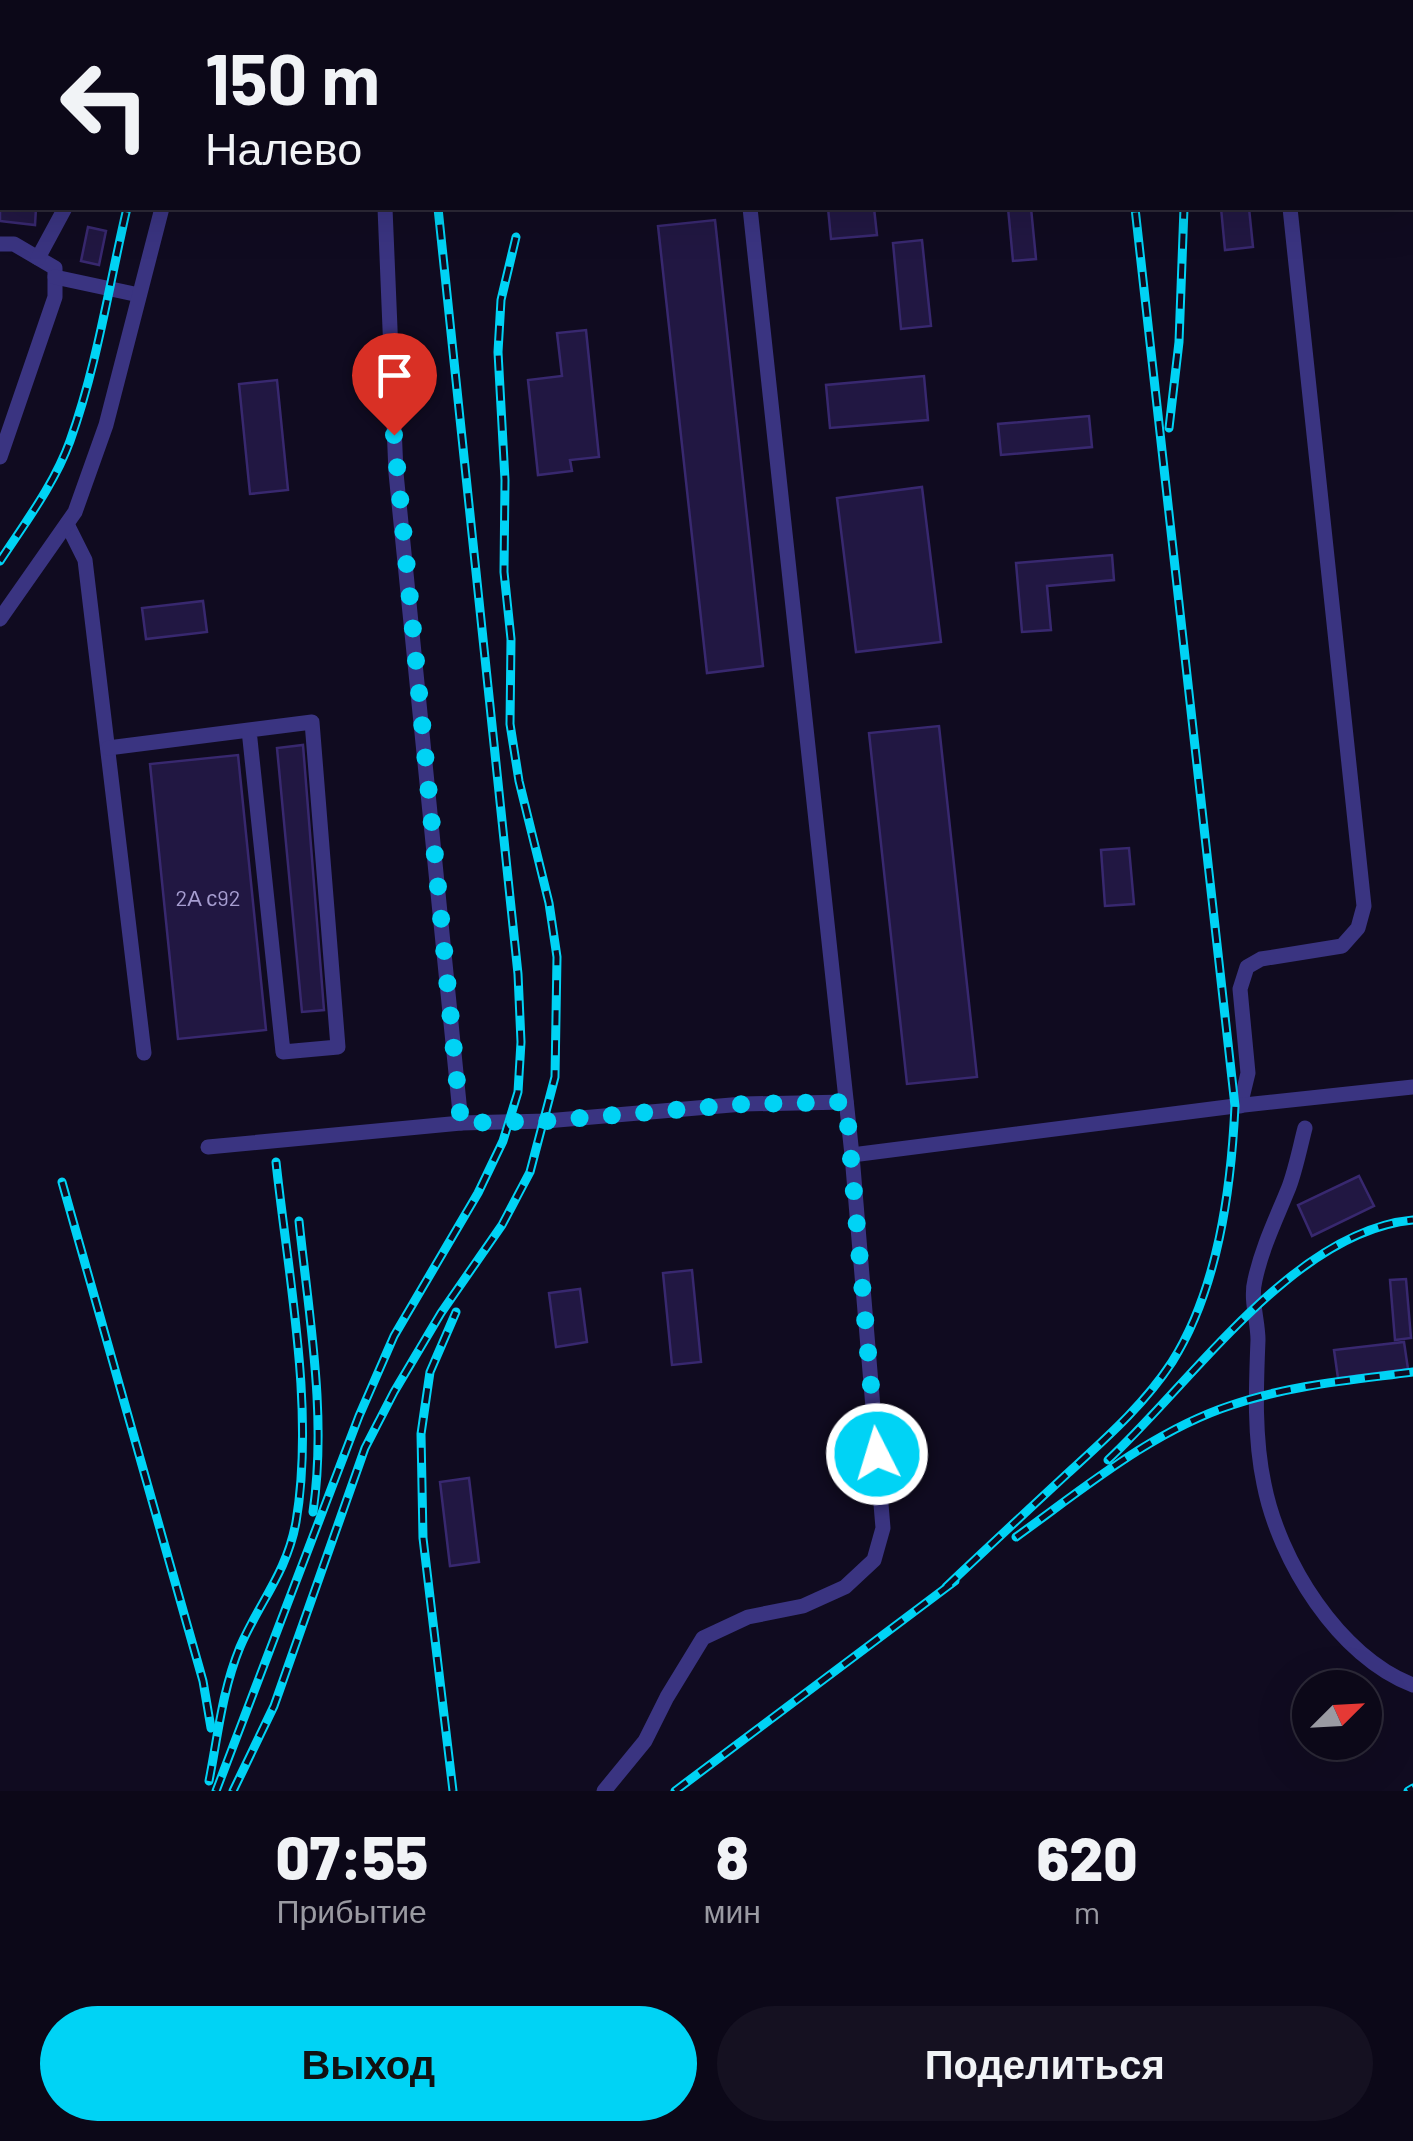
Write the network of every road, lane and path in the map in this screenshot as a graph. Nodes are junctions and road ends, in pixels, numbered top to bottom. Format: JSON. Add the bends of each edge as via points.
{"nodes":[{"id":1,"x":64,"y":210,"type":"edge"},
{"id":2,"x":161,"y":210,"type":"edge"},
{"id":3,"x":385,"y":210,"type":"edge"},
{"id":4,"x":750,"y":210,"type":"edge"},
{"id":5,"x":1290,"y":210,"type":"edge"},
{"id":6,"x":0,"y":244,"type":"edge"},
{"id":7,"x":38,"y":258,"type":"junction"},
{"id":8,"x":55,"y":277,"type":"junction"},
{"id":9,"x":139,"y":295,"type":"junction"},
{"id":10,"x":19,"y":401,"type":"junction"},
{"id":11,"x":0,"y":412,"type":"edge"},
{"id":12,"x":0,"y":457,"type":"edge"},
{"id":13,"x":68,"y":524,"type":"junction"},
{"id":14,"x":0,"y":619,"type":"edge"},
{"id":15,"x":249,"y":730,"type":"junction"},
{"id":16,"x":108,"y":748,"type":"junction"},
{"id":17,"x":144,"y":1053,"type":"dead end"},
{"id":18,"x":1413,"y":1088,"type":"edge"},
{"id":19,"x":846,"y":1102,"type":"junction"},
{"id":20,"x":1240,"y":1106,"type":"junction"},
{"id":21,"x":461,"y":1123,"type":"junction"},
{"id":22,"x":1305,"y":1128,"type":"dead end"},
{"id":23,"x":208,"y":1148,"type":"dead end"},
{"id":24,"x":852,"y":1155,"type":"junction"},
{"id":25,"x":1413,"y":1684,"type":"edge"},
{"id":26,"x":604,"y":1791,"type":"edge"}],
"edges":[{"from":1,"to":7,"type":"street"},
{"from":2,"to":9,"type":"street"},
{"from":3,"to":21,"type":"street","via":[[396,473]]},
{"from":4,"to":19,"type":"street"},
{"from":5,"to":20,"type":"street","via":[[1364,906],[1358,928],[1342,946],[1247,967],[1240,989],[1248,1073]]},
{"from":6,"to":7,"type":"street"},
{"from":7,"to":8,"type":"street","via":[[55,268]]},
{"from":8,"to":9,"type":"street"},
{"from":8,"to":10,"type":"street","via":[[55,297]]},
{"from":9,"to":13,"type":"street","via":[[106,425]]},
{"from":10,"to":11,"type":"street"},
{"from":10,"to":12,"type":"street"},
{"from":13,"to":14,"type":"street"},
{"from":13,"to":16,"type":"street","via":[[85,560]]},
{"from":15,"to":15,"type":"street","via":[[284,1052],[338,1047],[312,722]]},
{"from":15,"to":16,"type":"street"},
{"from":16,"to":17,"type":"street"},
{"from":18,"to":20,"type":"street"},
{"from":19,"to":21,"type":"street"},
{"from":19,"to":24,"type":"street"},
{"from":20,"to":24,"type":"street"},
{"from":21,"to":23,"type":"street"},
{"from":22,"to":25,"type":"street","via":[[1253,1284],[1254,1398],[1264,1484],[1289,1554],[1326,1616],[1358,1654]]},
{"from":24,"to":26,"type":"street","via":[[883,1528],[874,1560],[845,1587],[703,1638],[645,1741]]}]}
